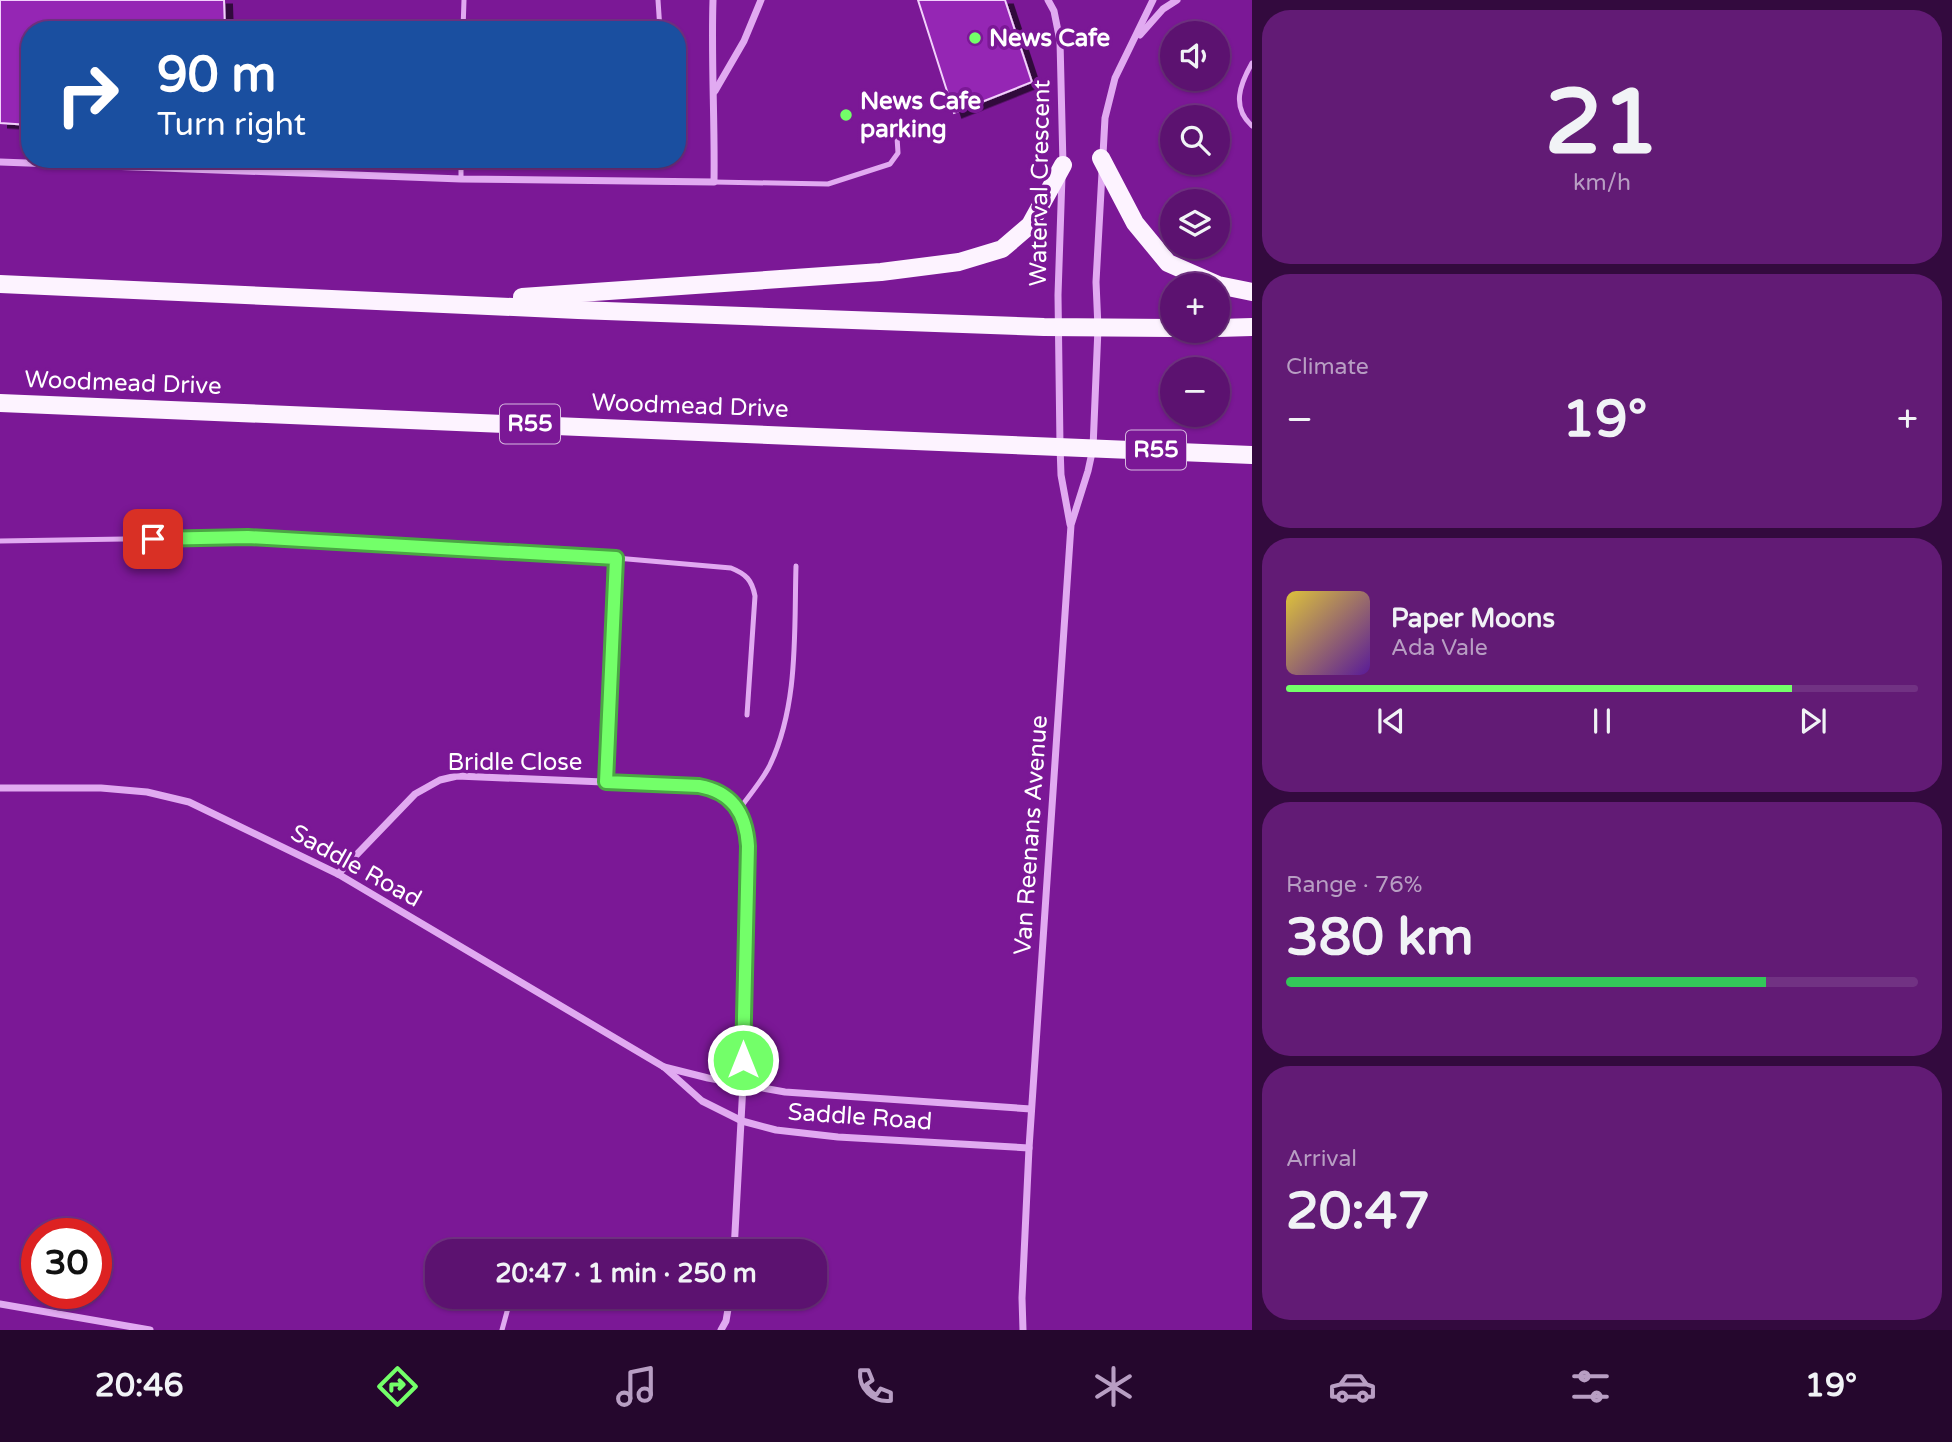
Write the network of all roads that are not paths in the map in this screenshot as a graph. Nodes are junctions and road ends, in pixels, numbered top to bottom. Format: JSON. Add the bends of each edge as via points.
{"nodes":[{"id":1,"x":464,"y":0,"type":"edge"},
{"id":2,"x":658,"y":0,"type":"edge"},
{"id":3,"x":713,"y":0,"type":"edge"},
{"id":4,"x":761,"y":0,"type":"edge"},
{"id":5,"x":1048,"y":0,"type":"edge"},
{"id":6,"x":1153,"y":0,"type":"edge"},
{"id":7,"x":1177,"y":0,"type":"edge"},
{"id":8,"x":463,"y":21,"type":"edge"},
{"id":9,"x":659,"y":21,"type":"edge"},
{"id":10,"x":1135,"y":41,"type":"junction"},
{"id":11,"x":1252,"y":63,"type":"edge"},
{"id":12,"x":715,"y":92,"type":"junction"},
{"id":13,"x":1252,"y":126,"type":"edge"},
{"id":14,"x":897,"y":137,"type":"dead end"},
{"id":15,"x":1101,"y":158,"type":"junction"},
{"id":16,"x":0,"y":162,"type":"edge"},
{"id":17,"x":21,"y":163,"type":"edge"},
{"id":18,"x":1063,"y":165,"type":"junction"},
{"id":19,"x":163,"y":168,"type":"edge"},
{"id":20,"x":461,"y":168,"type":"edge"},
{"id":21,"x":461,"y":179,"type":"junction"},
{"id":22,"x":714,"y":183,"type":"junction"},
{"id":23,"x":0,"y":284,"type":"edge"},
{"id":24,"x":1252,"y":292,"type":"edge"},
{"id":25,"x":445,"y":302,"type":"junction"},
{"id":26,"x":1059,"y":327,"type":"junction"},
{"id":27,"x":1252,"y":327,"type":"edge"},
{"id":28,"x":1098,"y":328,"type":"junction"},
{"id":29,"x":1160,"y":328,"type":"edge"},
{"id":30,"x":1230,"y":328,"type":"edge"},
{"id":31,"x":0,"y":403,"type":"edge"},
{"id":32,"x":1060,"y":446,"type":"junction"},
{"id":33,"x":1093,"y":448,"type":"junction"},
{"id":34,"x":1252,"y":454,"type":"edge"},
{"id":35,"x":1071,"y":525,"type":"junction"},
{"id":36,"x":0,"y":541,"type":"edge"},
{"id":37,"x":616,"y":558,"type":"junction"},
{"id":38,"x":796,"y":566,"type":"dead end"},
{"id":39,"x":747,"y":715,"type":"dead end"},
{"id":40,"x":606,"y":782,"type":"junction"},
{"id":41,"x":0,"y":788,"type":"edge"},
{"id":42,"x":738,"y":811,"type":"junction"},
{"id":43,"x":338,"y":874,"type":"junction"},
{"id":44,"x":664,"y":1067,"type":"junction"},
{"id":45,"x":743,"y":1084,"type":"junction"},
{"id":46,"x":1031,"y":1109,"type":"junction"},
{"id":47,"x":742,"y":1121,"type":"junction"},
{"id":48,"x":1029,"y":1148,"type":"junction"},
{"id":49,"x":735,"y":1239,"type":"edge"},
{"id":50,"x":0,"y":1304,"type":"edge"},
{"id":51,"x":508,"y":1309,"type":"edge"},
{"id":52,"x":728,"y":1309,"type":"edge"},
{"id":53,"x":150,"y":1330,"type":"edge"},
{"id":54,"x":502,"y":1330,"type":"edge"},
{"id":55,"x":721,"y":1330,"type":"edge"},
{"id":56,"x":1023,"y":1330,"type":"edge"}],
"edges":[{"from":1,"to":8,"type":"lane"},
{"from":2,"to":9,"type":"lane"},
{"from":3,"to":12,"type":"street"},
{"from":4,"to":12,"type":"street"},
{"from":5,"to":18,"type":"street","name":"Waterval Crescent","via":[[1060,41]]},
{"from":6,"to":10,"type":"street"},
{"from":7,"to":10,"type":"street"},
{"from":10,"to":15,"type":"street","via":[[1115,78]]},
{"from":11,"to":13,"type":"lane","via":[[1239,100]]},
{"from":12,"to":22,"type":"street"},
{"from":14,"to":22,"type":"lane","via":[[898,153],[890,164],[828,184]]},
{"from":15,"to":24,"type":"main road","via":[[1135,223],[1168,263],[1218,285]]},
{"from":15,"to":28,"type":"street"},
{"from":16,"to":17,"type":"street"},
{"from":18,"to":25,"type":"main road","via":[[1030,225],[1002,249],[959,262],[881,272]]},
{"from":18,"to":26,"type":"street","name":"Waterval Crescent"},
{"from":19,"to":21,"type":"street"},
{"from":20,"to":21,"type":"lane"},
{"from":21,"to":22,"type":"street"},
{"from":23,"to":25,"type":"main road"},
{"from":25,"to":26,"type":"main road"},
{"from":26,"to":28,"type":"main road"},
{"from":26,"to":32,"type":"street","name":"Van Reenans Avenue"},
{"from":27,"to":30,"type":"main road"},
{"from":28,"to":29,"type":"main road"},
{"from":28,"to":33,"type":"street","name":"Van Reenans Avenue"},
{"from":31,"to":32,"type":"main road","name":"Woodmead Drive","number":"R55"},
{"from":32,"to":33,"type":"main road","name":"Woodmead Drive","number":"R55"},
{"from":32,"to":35,"type":"street","name":"Van Reenans Avenue"},
{"from":33,"to":34,"type":"main road","name":"Woodmead Drive","number":"R55"},
{"from":33,"to":35,"type":"street","name":"Van Reenans Avenue"},
{"from":35,"to":46,"type":"street","name":"Van Reenans Avenue"},
{"from":36,"to":37,"type":"lane","via":[[248,537]]},
{"from":37,"to":39,"type":"lane","via":[[744,573],[755,596]]},
{"from":37,"to":40,"type":"lane"},
{"from":38,"to":42,"type":"lane","via":[[792,689],[781,737],[768,768]]},
{"from":40,"to":42,"type":"street","name":"Bridle Close","via":[[713,789],[725,794]]},
{"from":40,"to":43,"type":"street","name":"Bridle Close","via":[[457,776],[440,780],[415,794]]},
{"from":41,"to":43,"type":"street","name":"Saddle Road","via":[[101,788],[189,802]]},
{"from":42,"to":45,"type":"street","via":[[748,846]]},
{"from":43,"to":44,"type":"street","name":"Saddle Road"},
{"from":44,"to":45,"type":"street","name":"Saddle Road"},
{"from":44,"to":47,"type":"street","name":"Saddle Road","via":[[702,1101]]},
{"from":45,"to":46,"type":"street","name":"Saddle Road","via":[[785,1092]]},
{"from":45,"to":47,"type":"street"},
{"from":46,"to":48,"type":"street","name":"Van Reenans Avenue"},
{"from":47,"to":48,"type":"street","name":"Saddle Road","via":[[838,1137]]},
{"from":47,"to":49,"type":"street"},
{"from":48,"to":56,"type":"street","name":"Van Reenans Avenue"},
{"from":50,"to":53,"type":"street"},
{"from":51,"to":54,"type":"lane"},
{"from":52,"to":55,"type":"street"}]}
